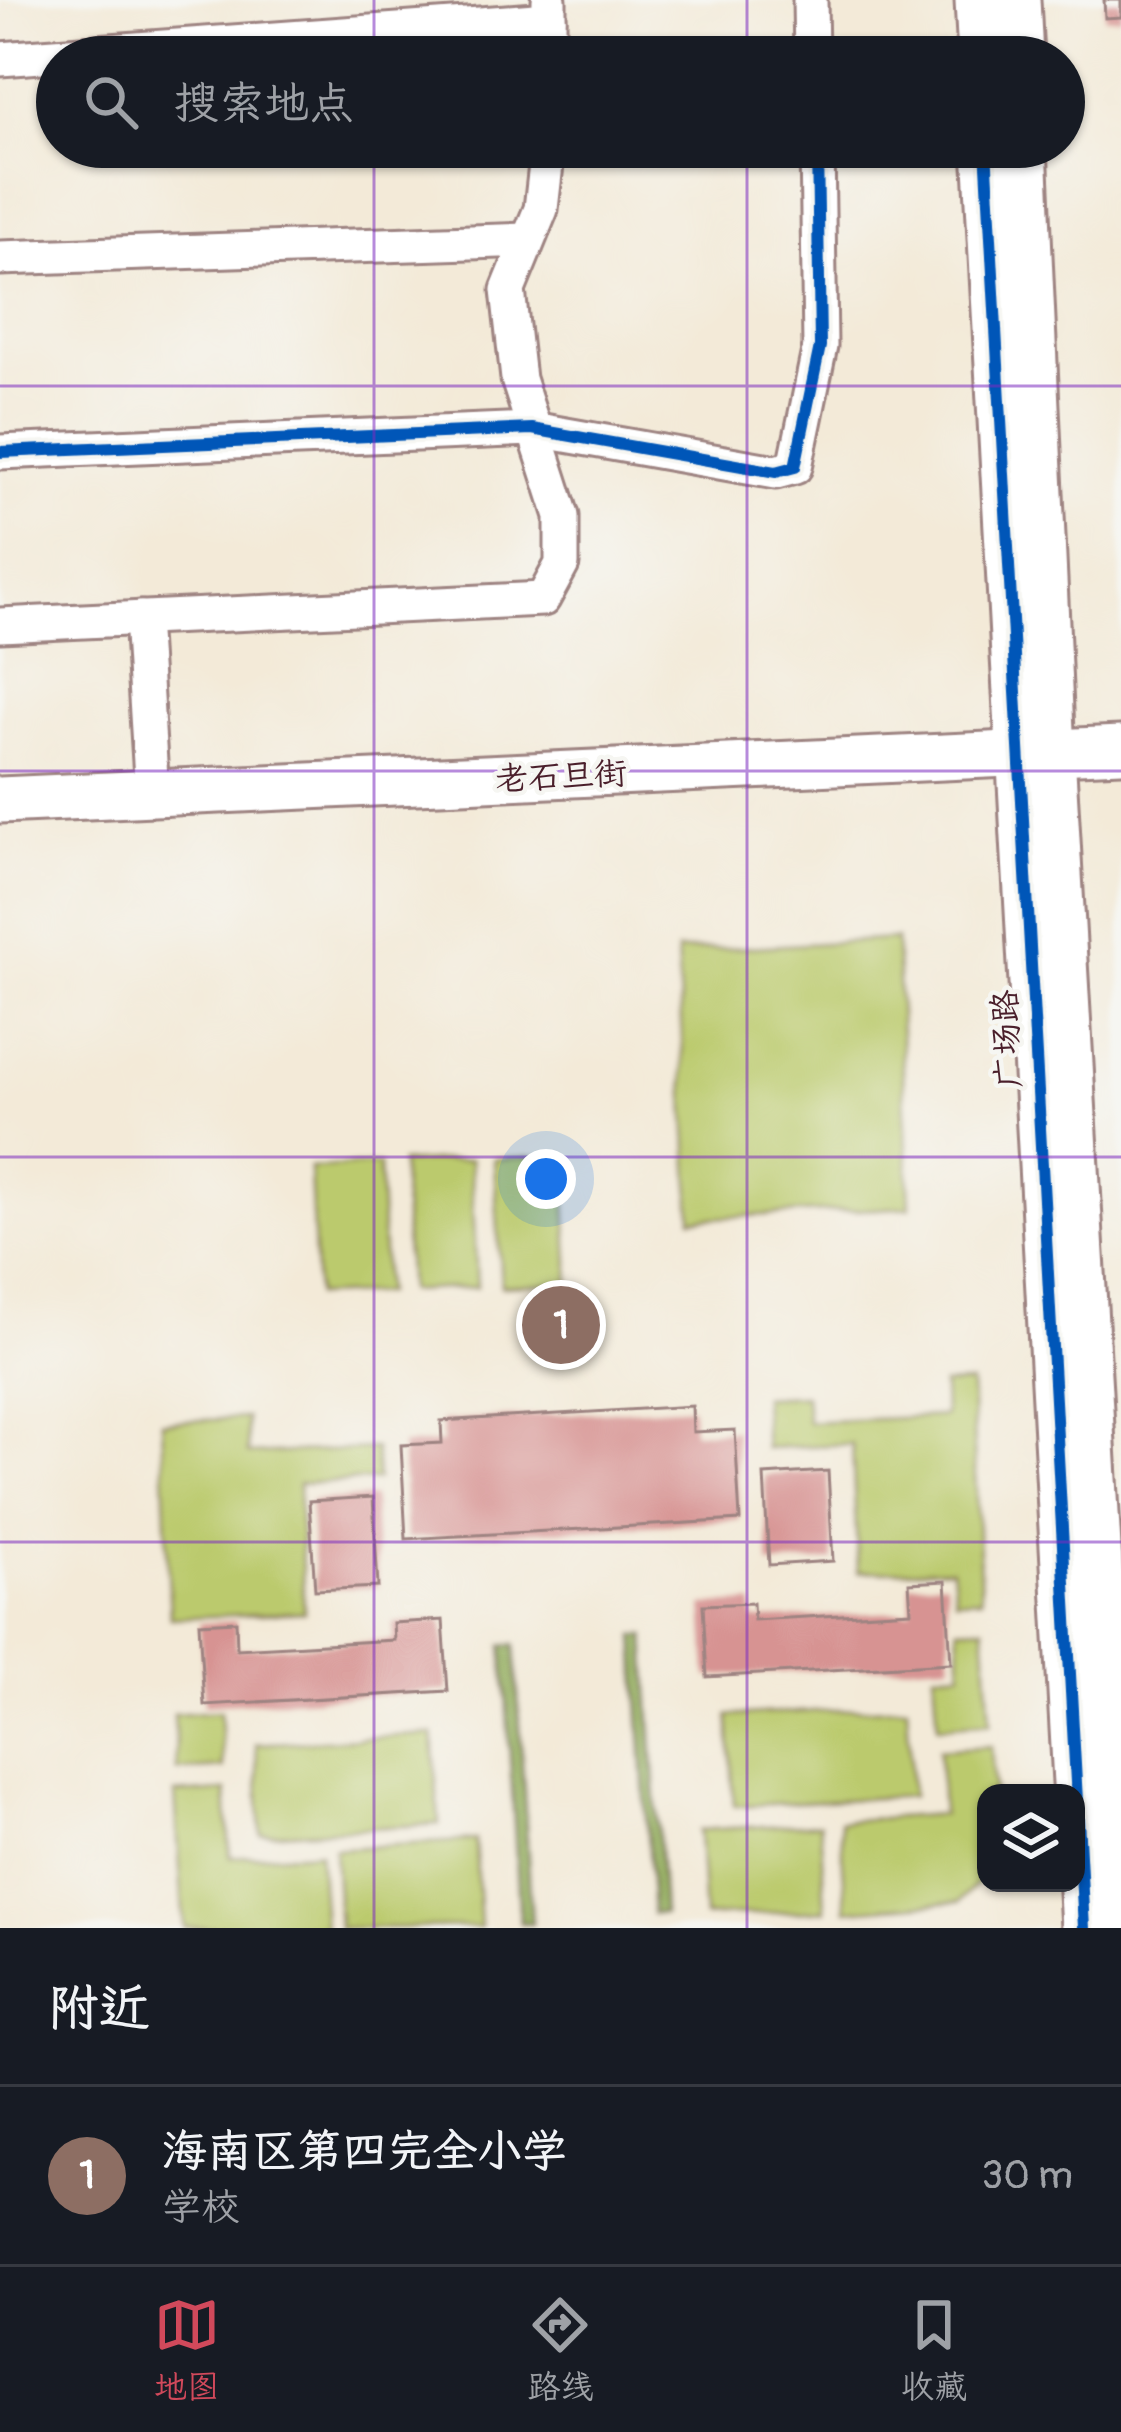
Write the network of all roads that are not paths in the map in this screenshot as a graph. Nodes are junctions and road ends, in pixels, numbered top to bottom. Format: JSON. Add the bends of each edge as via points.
{"nodes":[{"id":1,"x":810,"y":0,"type":"edge"},
{"id":2,"x":978,"y":0,"type":"edge"},
{"id":3,"x":1017,"y":0,"type":"edge"},
{"id":4,"x":550,"y":10,"type":"edge"},
{"id":5,"x":258,"y":36,"type":"edge"},
{"id":6,"x":811,"y":36,"type":"edge"},
{"id":7,"x":980,"y":36,"type":"edge"},
{"id":8,"x":1019,"y":36,"type":"edge"},
{"id":9,"x":36,"y":56,"type":"edge"},
{"id":10,"x":0,"y":59,"type":"edge"},
{"id":11,"x":546,"y":168,"type":"edge"},
{"id":12,"x":817,"y":168,"type":"edge"},
{"id":13,"x":988,"y":168,"type":"edge"},
{"id":14,"x":1024,"y":168,"type":"edge"},
{"id":15,"x":527,"y":240,"type":"junction"},
{"id":16,"x":0,"y":258,"type":"edge"},
{"id":17,"x":532,"y":429,"type":"junction"},
{"id":18,"x":0,"y":452,"type":"edge"},
{"id":19,"x":142,"y":618,"type":"junction"},
{"id":20,"x":0,"y":625,"type":"edge"},
{"id":21,"x":1121,"y":749,"type":"edge"},
{"id":22,"x":1035,"y":754,"type":"junction"},
{"id":23,"x":152,"y":794,"type":"junction"},
{"id":24,"x":0,"y":800,"type":"edge"},
{"id":25,"x":1084,"y":1928,"type":"edge"},
{"id":26,"x":1120,"y":1928,"type":"edge"}],
"edges":[{"from":1,"to":6,"type":"street"},
{"from":2,"to":7,"type":"street"},
{"from":3,"to":8,"type":"street"},
{"from":4,"to":5,"type":"street"},
{"from":9,"to":10,"type":"street"},
{"from":11,"to":15,"type":"street"},
{"from":12,"to":17,"type":"street","via":[[820,346],[796,467],[776,472]]},
{"from":13,"to":22,"type":"street","name":"广场路"},
{"from":14,"to":22,"type":"street","name":"广场路"},
{"from":15,"to":16,"type":"street"},
{"from":15,"to":17,"type":"street","via":[[508,290]]},
{"from":17,"to":18,"type":"street"},
{"from":17,"to":19,"type":"street","via":[[562,516],[562,564],[543,598]]},
{"from":19,"to":20,"type":"street"},
{"from":19,"to":23,"type":"street"},
{"from":21,"to":22,"type":"street","name":"老石旦街"},
{"from":22,"to":23,"type":"street","name":"老石旦街"},
{"from":22,"to":25,"type":"street","name":"广场路"},
{"from":22,"to":26,"type":"street","name":"广场路"},
{"from":23,"to":24,"type":"street","name":"老石旦街"}]}
